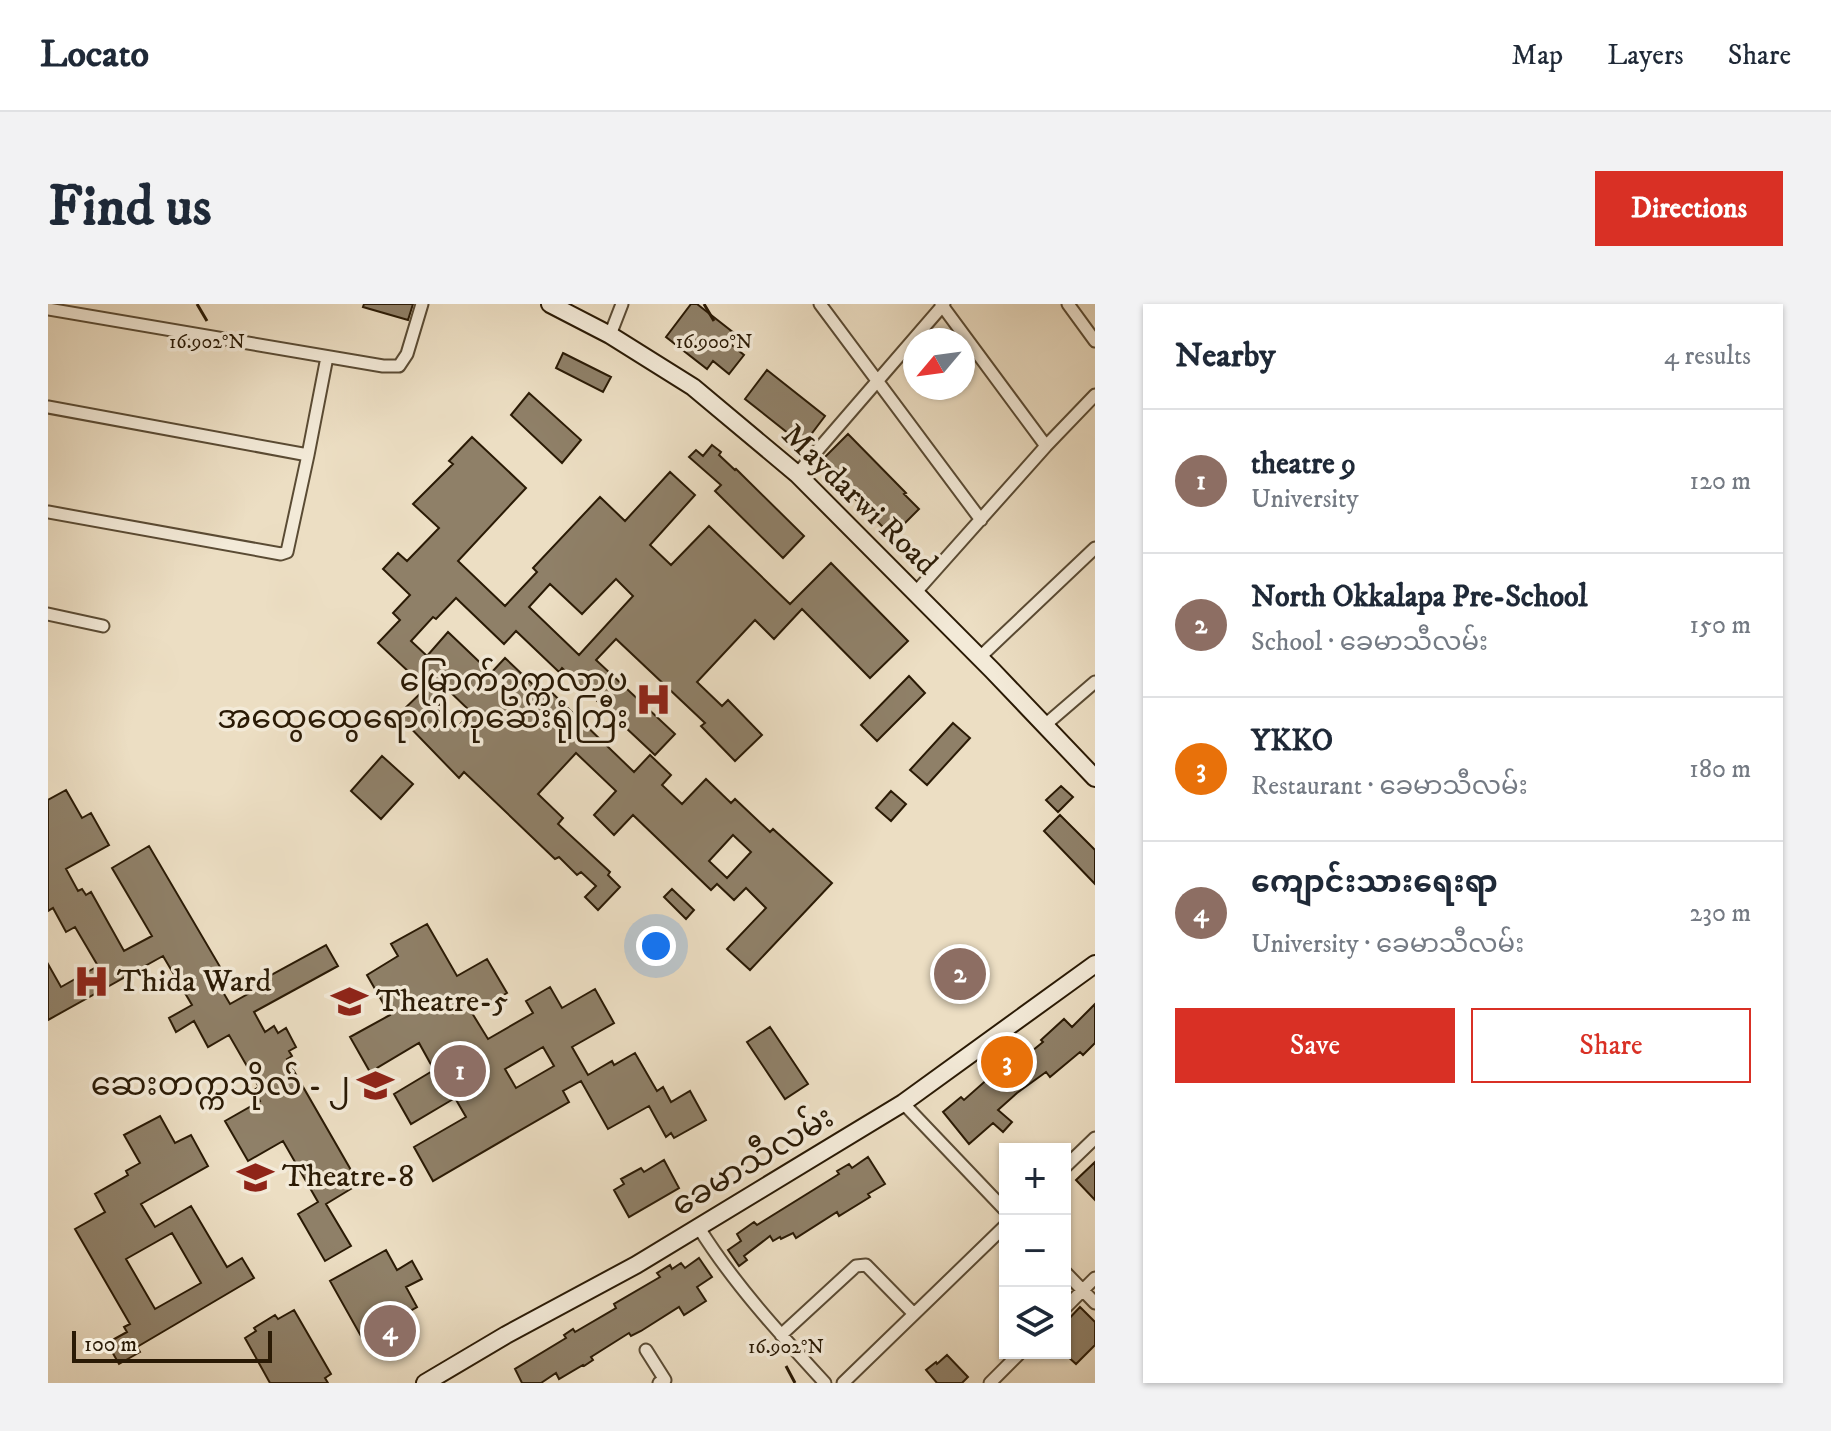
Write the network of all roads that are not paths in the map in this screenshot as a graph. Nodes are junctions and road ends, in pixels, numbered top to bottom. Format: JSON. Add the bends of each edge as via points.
{"nodes":[{"id":1,"x":422,"y":304,"type":"edge"},
{"id":2,"x":550,"y":304,"type":"edge"},
{"id":3,"x":622,"y":304,"type":"edge"},
{"id":4,"x":820,"y":304,"type":"edge"},
{"id":5,"x":1068,"y":304,"type":"edge"},
{"id":6,"x":943,"y":305,"type":"edge"},
{"id":7,"x":48,"y":309,"type":"edge"},
{"id":8,"x":610,"y":335,"type":"junction"},
{"id":9,"x":1095,"y":341,"type":"edge"},
{"id":10,"x":327,"y":357,"type":"junction"},
{"id":11,"x":877,"y":382,"type":"junction"},
{"id":12,"x":1095,"y":395,"type":"edge"},
{"id":13,"x":48,"y":407,"type":"edge"},
{"id":14,"x":1046,"y":446,"type":"junction"},
{"id":15,"x":308,"y":455,"type":"junction"},
{"id":16,"x":797,"y":474,"type":"junction"},
{"id":17,"x":48,"y":512,"type":"edge"},
{"id":18,"x":981,"y":520,"type":"junction"},
{"id":19,"x":1095,"y":548,"type":"edge"},
{"id":20,"x":915,"y":593,"type":"junction"},
{"id":21,"x":48,"y":614,"type":"edge"},
{"id":22,"x":103,"y":626,"type":"dead end"},
{"id":23,"x":979,"y":658,"type":"junction"},
{"id":24,"x":1095,"y":682,"type":"edge"},
{"id":25,"x":1045,"y":725,"type":"junction"},
{"id":26,"x":1095,"y":778,"type":"edge"},
{"id":27,"x":1095,"y":964,"type":"edge"},
{"id":28,"x":903,"y":1103,"type":"junction"},
{"id":29,"x":1095,"y":1138,"type":"edge"},
{"id":30,"x":1071,"y":1161,"type":"edge"},
{"id":31,"x":999,"y":1204,"type":"edge"},
{"id":32,"x":699,"y":1228,"type":"junction"},
{"id":33,"x":999,"y":1232,"type":"edge"},
{"id":34,"x":1071,"y":1278,"type":"edge"},
{"id":35,"x":1095,"y":1278,"type":"edge"},
{"id":36,"x":1083,"y":1290,"type":"junction"},
{"id":37,"x":1071,"y":1302,"type":"edge"},
{"id":38,"x":1095,"y":1303,"type":"edge"},
{"id":39,"x":913,"y":1313,"type":"junction"},
{"id":40,"x":781,"y":1335,"type":"junction"},
{"id":41,"x":646,"y":1350,"type":"dead end"},
{"id":42,"x":1014,"y":1359,"type":"edge"},
{"id":43,"x":451,"y":1377,"type":"edge"},
{"id":44,"x":664,"y":1382,"type":"edge"},
{"id":45,"x":425,"y":1383,"type":"edge"},
{"id":46,"x":825,"y":1383,"type":"edge"},
{"id":47,"x":843,"y":1383,"type":"edge"},
{"id":48,"x":990,"y":1383,"type":"edge"}],
"edges":[{"from":1,"to":10,"type":"street","via":[[399,366]]},
{"from":2,"to":8,"type":"main road","name":"Maydarwi Road"},
{"from":3,"to":8,"type":"street"},
{"from":4,"to":11,"type":"street"},
{"from":5,"to":9,"type":"street"},
{"from":6,"to":11,"type":"street"},
{"from":6,"to":14,"type":"street"},
{"from":7,"to":10,"type":"street"},
{"from":8,"to":16,"type":"main road","name":"Maydarwi Road","via":[[693,387]]},
{"from":10,"to":15,"type":"street"},
{"from":11,"to":16,"type":"street"},
{"from":11,"to":18,"type":"street"},
{"from":12,"to":14,"type":"street"},
{"from":13,"to":15,"type":"street"},
{"from":14,"to":18,"type":"street"},
{"from":15,"to":17,"type":"street","via":[[284,553]]},
{"from":16,"to":20,"type":"main road","name":"Maydarwi Road"},
{"from":18,"to":20,"type":"street"},
{"from":19,"to":23,"type":"street"},
{"from":20,"to":23,"type":"main road","name":"Maydarwi Road"},
{"from":21,"to":22,"type":"street"},
{"from":23,"to":25,"type":"main road","name":"Maydarwi Road"},
{"from":24,"to":25,"type":"street"},
{"from":25,"to":26,"type":"main road","name":"Maydarwi Road"},
{"from":27,"to":28,"type":"main road","name":"ခေမာသီလမ်း"},
{"from":28,"to":31,"type":"street"},
{"from":28,"to":32,"type":"main road","name":"ခေမာသီလမ်း"},
{"from":29,"to":30,"type":"street"},
{"from":32,"to":40,"type":"street"},
{"from":32,"to":43,"type":"main road","name":"ခေမာသီလမ်း","via":[[506,1335]]},
{"from":33,"to":39,"type":"street"},
{"from":34,"to":36,"type":"street"},
{"from":35,"to":36,"type":"street"},
{"from":36,"to":37,"type":"street"},
{"from":36,"to":38,"type":"street"},
{"from":39,"to":40,"type":"street","via":[[861,1264]]},
{"from":39,"to":47,"type":"street"},
{"from":40,"to":46,"type":"street"},
{"from":41,"to":44,"type":"street"},
{"from":42,"to":48,"type":"street"},
{"from":43,"to":45,"type":"main road","name":"ခေမာသီလမ်း"}]}
